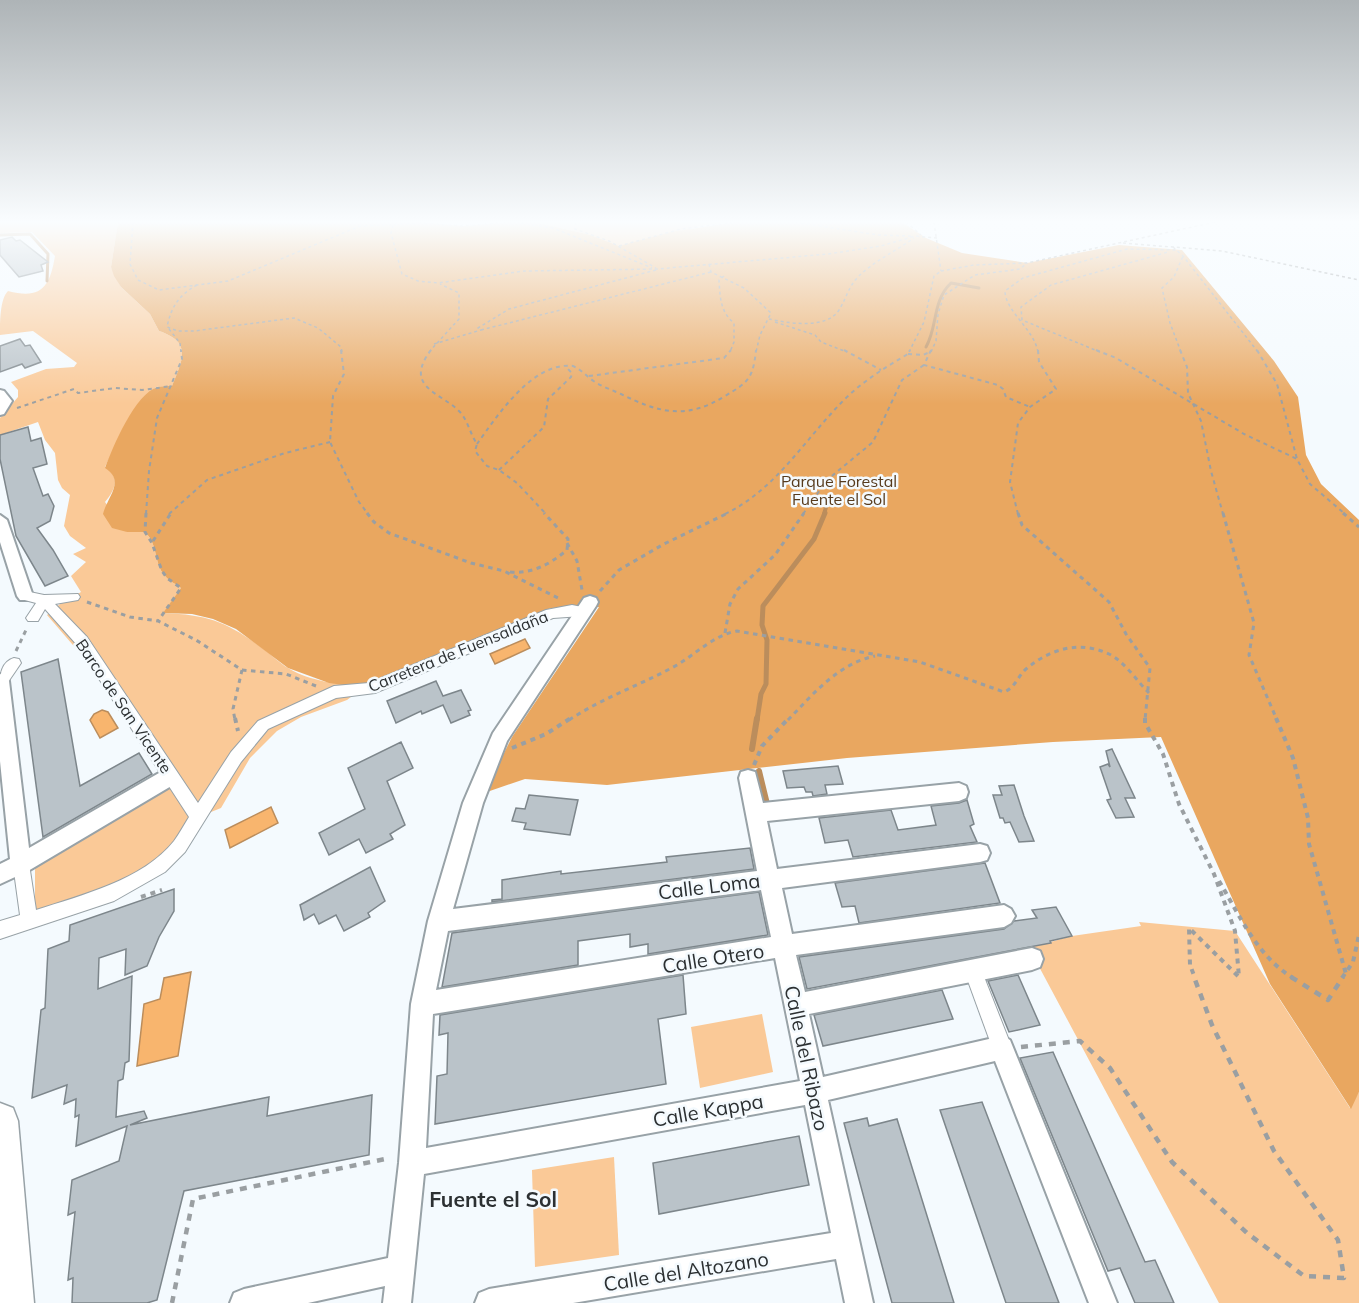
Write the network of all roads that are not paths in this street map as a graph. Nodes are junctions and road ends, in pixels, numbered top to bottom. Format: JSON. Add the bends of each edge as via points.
{"nodes":[{"id":1,"x":0,"y":394,"type":"edge"},
{"id":2,"x":0,"y":411,"type":"edge"},
{"id":3,"x":0,"y":520,"type":"edge"},
{"id":4,"x":25,"y":596,"type":"joint"},
{"id":5,"x":74,"y":597,"type":"road end"},
{"id":6,"x":44,"y":600,"type":"junction"},
{"id":7,"x":583,"y":607,"type":"joint"},
{"id":8,"x":33,"y":618,"type":"road end"},
{"id":9,"x":14,"y":663,"type":"road end"},
{"id":10,"x":1,"y":681,"type":"edge"},
{"id":11,"x":748,"y":778,"type":"road end"},
{"id":12,"x":166,"y":779,"type":"dead end"},
{"id":13,"x":959,"y":792,"type":"dead end"},
{"id":14,"x":755,"y":813,"type":"junction"},
{"id":15,"x":198,"y":816,"type":"junction"},
{"id":16,"x":980,"y":853,"type":"dead end"},
{"id":17,"x":21,"y":864,"type":"junction"},
{"id":18,"x":0,"y":874,"type":"edge"},
{"id":19,"x":769,"y":878,"type":"junction"},
{"id":20,"x":1004,"y":916,"type":"dead end"},
{"id":21,"x":29,"y":919,"type":"junction"},
{"id":22,"x":439,"y":921,"type":"junction"},
{"id":23,"x":0,"y":930,"type":"edge"},
{"id":24,"x":783,"y":946,"type":"junction"},
{"id":25,"x":1032,"y":959,"type":"dead end"},
{"id":26,"x":973,"y":970,"type":"junction"},
{"id":27,"x":422,"y":1004,"type":"junction"},
{"id":28,"x":796,"y":1005,"type":"junction"},
{"id":29,"x":1002,"y":1048,"type":"junction"},
{"id":30,"x":814,"y":1091,"type":"junction"},
{"id":31,"x":0,"y":1121,"type":"edge"},
{"id":32,"x":412,"y":1158,"type":"junction"},
{"id":33,"x":846,"y":1244,"type":"junction"},
{"id":34,"x":401,"y":1269,"type":"junction"},
{"id":35,"x":14,"y":1303,"type":"edge"},
{"id":36,"x":244,"y":1303,"type":"edge"},
{"id":37,"x":397,"y":1303,"type":"edge"},
{"id":38,"x":489,"y":1303,"type":"edge"},
{"id":39,"x":859,"y":1303,"type":"edge"},
{"id":40,"x":1103,"y":1303,"type":"edge"}],
"edges":[{"from":1,"to":2,"type":"street","via":[[6,401]]},
{"from":3,"to":4,"type":"street"},
{"from":4,"to":6,"type":"street"},
{"from":5,"to":6,"type":"street"},
{"from":6,"to":8,"type":"street"},
{"from":6,"to":15,"type":"street","name":"Barco de San Vicente","via":[[82,641]]},
{"from":7,"to":15,"type":"street","name":"Carretera de Fuensaldaña","via":[[551,613],[370,689],[334,692],[263,725],[236,757]]},
{"from":7,"to":22,"type":"street","via":[[499,738],[473,803]]},
{"from":9,"to":10,"type":"street"},
{"from":10,"to":17,"type":"street"},
{"from":11,"to":14,"type":"street","name":"Calle del Ribazo"},
{"from":12,"to":17,"type":"street"},
{"from":13,"to":14,"type":"street"},
{"from":14,"to":19,"type":"street","name":"Calle del Ribazo"},
{"from":15,"to":21,"type":"street","name":"Carretera de Fuensaldaña","via":[[179,848],[159,866],[108,896]]},
{"from":16,"to":19,"type":"street","name":"Calle Loma"},
{"from":17,"to":18,"type":"street"},
{"from":17,"to":21,"type":"street"},
{"from":19,"to":22,"type":"street","name":"Calle Loma"},
{"from":19,"to":24,"type":"street","name":"Calle del Ribazo"},
{"from":20,"to":24,"type":"street","name":"Calle Otero"},
{"from":21,"to":23,"type":"street","name":"Carretera de Fuensaldaña"},
{"from":22,"to":27,"type":"street"},
{"from":24,"to":27,"type":"street","name":"Calle Otero"},
{"from":24,"to":28,"type":"street","name":"Calle del Ribazo"},
{"from":25,"to":26,"type":"street"},
{"from":26,"to":28,"type":"street"},
{"from":26,"to":29,"type":"street"},
{"from":27,"to":32,"type":"street"},
{"from":28,"to":30,"type":"street","name":"Calle del Ribazo"},
{"from":29,"to":30,"type":"street","name":"Calle Kappa"},
{"from":29,"to":40,"type":"street"},
{"from":30,"to":32,"type":"street","name":"Calle Kappa"},
{"from":30,"to":33,"type":"street","name":"Calle del Ribazo"},
{"from":31,"to":35,"type":"main road"},
{"from":32,"to":34,"type":"street"},
{"from":33,"to":38,"type":"street","name":"Calle del Altozano"},
{"from":33,"to":39,"type":"street","name":"Calle del Ribazo"},
{"from":34,"to":36,"type":"street"},
{"from":34,"to":37,"type":"street"}]}
